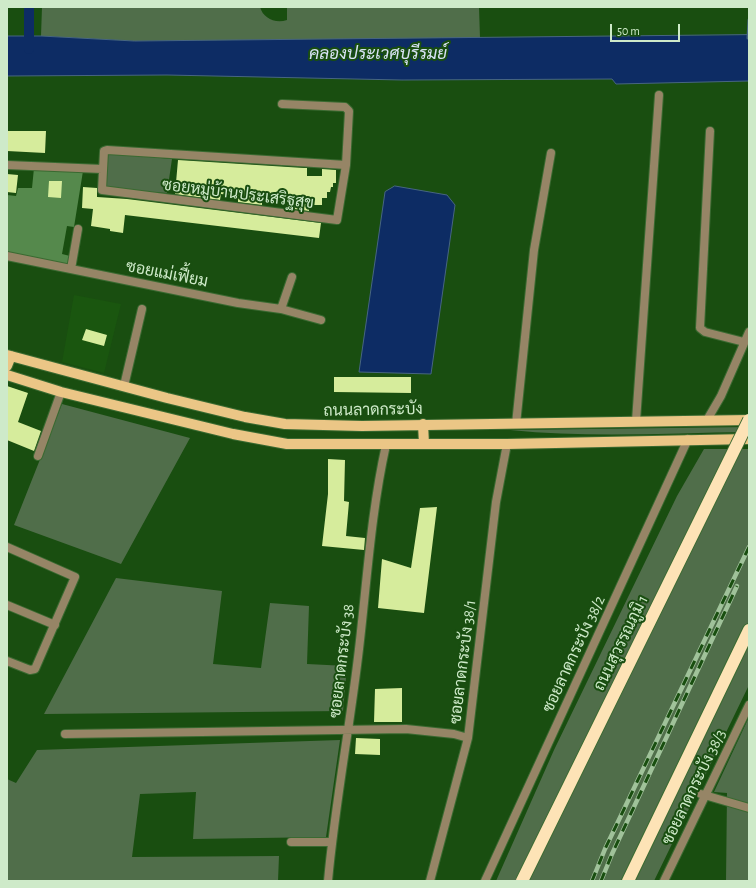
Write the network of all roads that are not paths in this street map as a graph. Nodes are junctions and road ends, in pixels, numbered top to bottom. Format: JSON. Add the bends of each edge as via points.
{"nodes":[{"id":1,"x":659,"y":95,"type":"dead end"},
{"id":2,"x":282,"y":104,"type":"dead end"},
{"id":3,"x":710,"y":131,"type":"dead end"},
{"id":4,"x":551,"y":153,"type":"dead end"},
{"id":5,"x":7,"y":165,"type":"edge"},
{"id":6,"x":346,"y":165,"type":"junction"},
{"id":7,"x":102,"y":170,"type":"junction"},
{"id":8,"x":78,"y":229,"type":"dead end"},
{"id":9,"x":7,"y":256,"type":"edge"},
{"id":10,"x":71,"y":269,"type":"junction"},
{"id":11,"x":292,"y":277,"type":"dead end"},
{"id":12,"x":142,"y":309,"type":"dead end"},
{"id":13,"x":280,"y":309,"type":"junction"},
{"id":14,"x":321,"y":320,"type":"dead end"},
{"id":15,"x":749,"y":332,"type":"edge"},
{"id":16,"x":744,"y":342,"type":"junction"},
{"id":17,"x":9,"y":355,"type":"edge"},
{"id":18,"x":7,"y":366,"type":"edge"},
{"id":19,"x":7,"y":375,"type":"edge"},
{"id":20,"x":124,"y":386,"type":"junction"},
{"id":21,"x":61,"y":392,"type":"junction"},
{"id":22,"x":707,"y":420,"type":"junction"},
{"id":23,"x":749,"y":420,"type":"edge"},
{"id":24,"x":636,"y":421,"type":"junction"},
{"id":25,"x":423,"y":424,"type":"junction"},
{"id":26,"x":516,"y":424,"type":"junction"},
{"id":27,"x":688,"y":439,"type":"junction"},
{"id":28,"x":749,"y":439,"type":"edge"},
{"id":29,"x":424,"y":444,"type":"junction"},
{"id":30,"x":507,"y":444,"type":"junction"},
{"id":31,"x":386,"y":445,"type":"junction"},
{"id":32,"x":38,"y":456,"type":"dead end"},
{"id":33,"x":7,"y":548,"type":"edge"},
{"id":34,"x":7,"y":605,"type":"edge"},
{"id":35,"x":56,"y":625,"type":"junction"},
{"id":36,"x":749,"y":630,"type":"edge"},
{"id":37,"x":7,"y":661,"type":"edge"},
{"id":38,"x":749,"y":705,"type":"edge"},
{"id":39,"x":348,"y":729,"type":"junction"},
{"id":40,"x":64,"y":734,"type":"dead end"},
{"id":41,"x":468,"y":738,"type":"junction"},
{"id":42,"x":703,"y":795,"type":"junction"},
{"id":43,"x":749,"y":808,"type":"edge"},
{"id":44,"x":291,"y":842,"type":"dead end"},
{"id":45,"x":331,"y":842,"type":"junction"},
{"id":46,"x":328,"y":881,"type":"edge"},
{"id":47,"x":430,"y":881,"type":"edge"},
{"id":48,"x":485,"y":881,"type":"edge"},
{"id":49,"x":522,"y":881,"type":"edge"},
{"id":50,"x":628,"y":881,"type":"edge"},
{"id":51,"x":664,"y":881,"type":"edge"}],
"edges":[{"from":1,"to":24,"type":"street"},
{"from":2,"to":6,"type":"street","name":"ซอยหมู่บ้านประเสริฐสุข","via":[[347,108],[349,111]]},
{"from":3,"to":16,"type":"street","via":[[700,328],[705,332]]},
{"from":4,"to":26,"type":"street","via":[[534,250]]},
{"from":5,"to":7,"type":"street"},
{"from":6,"to":7,"type":"street","name":"ซอยหมู่บ้านประเสริฐสุข","via":[[107,150],[104,151]]},
{"from":6,"to":7,"type":"street","name":"ซอยหมู่บ้านประเสริฐสุข","via":[[337,220],[104,192],[101,189]]},
{"from":8,"to":10,"type":"street"},
{"from":9,"to":10,"type":"street","name":"ซอยแม่เฟี้ยม"},
{"from":10,"to":13,"type":"street","name":"ซอยแม่เฟี้ยม","via":[[238,303]]},
{"from":11,"to":13,"type":"street"},
{"from":12,"to":20,"type":"street"},
{"from":13,"to":14,"type":"street","name":"ซอยแม่เฟี้ยม"},
{"from":15,"to":16,"type":"street"},
{"from":16,"to":22,"type":"street","via":[[721,396]]},
{"from":17,"to":18,"type":"main road"},
{"from":17,"to":20,"type":"main road","name":"ถนนลาดกระบัง"},
{"from":19,"to":21,"type":"main road"},
{"from":20,"to":25,"type":"main road","name":"ถนนลาดกระบัง","via":[[285,424]]},
{"from":21,"to":31,"type":"main road","via":[[259,440],[317,445]]},
{"from":21,"to":32,"type":"street"},
{"from":22,"to":23,"type":"main road","name":"ถนนลาดกระบัง"},
{"from":22,"to":24,"type":"main road","name":"ถนนลาดกระบัง"},
{"from":23,"to":49,"type":"highway","name":"ถนนสุวรรณภูมิ 1","bridge":true},
{"from":24,"to":26,"type":"main road","name":"ถนนลาดกระบัง"},
{"from":25,"to":26,"type":"main road","name":"ถนนลาดกระบัง"},
{"from":25,"to":29,"type":"main road"},
{"from":27,"to":28,"type":"main road"},
{"from":27,"to":30,"type":"main road"},
{"from":27,"to":48,"type":"street","name":"ซอยลาดกระบัง 38/2"},
{"from":29,"to":30,"type":"main road"},
{"from":29,"to":31,"type":"main road"},
{"from":30,"to":41,"type":"street","name":"ซอยลาดกระบัง 38/1","via":[[496,502]]},
{"from":31,"to":39,"type":"street","name":"ซอยลาดกระบัง 38"},
{"from":33,"to":35,"type":"street","via":[[75,577]]},
{"from":34,"to":35,"type":"street"},
{"from":35,"to":37,"type":"street","via":[[36,669],[30,670]]},
{"from":36,"to":50,"type":"highway"},
{"from":38,"to":42,"type":"street","name":"ซอยลาดกระบัง 38/3"},
{"from":39,"to":40,"type":"street"},
{"from":39,"to":41,"type":"street","via":[[406,729]]},
{"from":39,"to":45,"type":"street","name":"ซอยลาดกระบัง 38"},
{"from":41,"to":47,"type":"street","name":"ซอยลาดกระบัง 38/1"},
{"from":42,"to":43,"type":"street"},
{"from":42,"to":51,"type":"street","name":"ซอยลาดกระบัง 38/3"},
{"from":44,"to":45,"type":"street"},
{"from":45,"to":46,"type":"street","name":"ซอยลาดกระบัง 38"}]}
